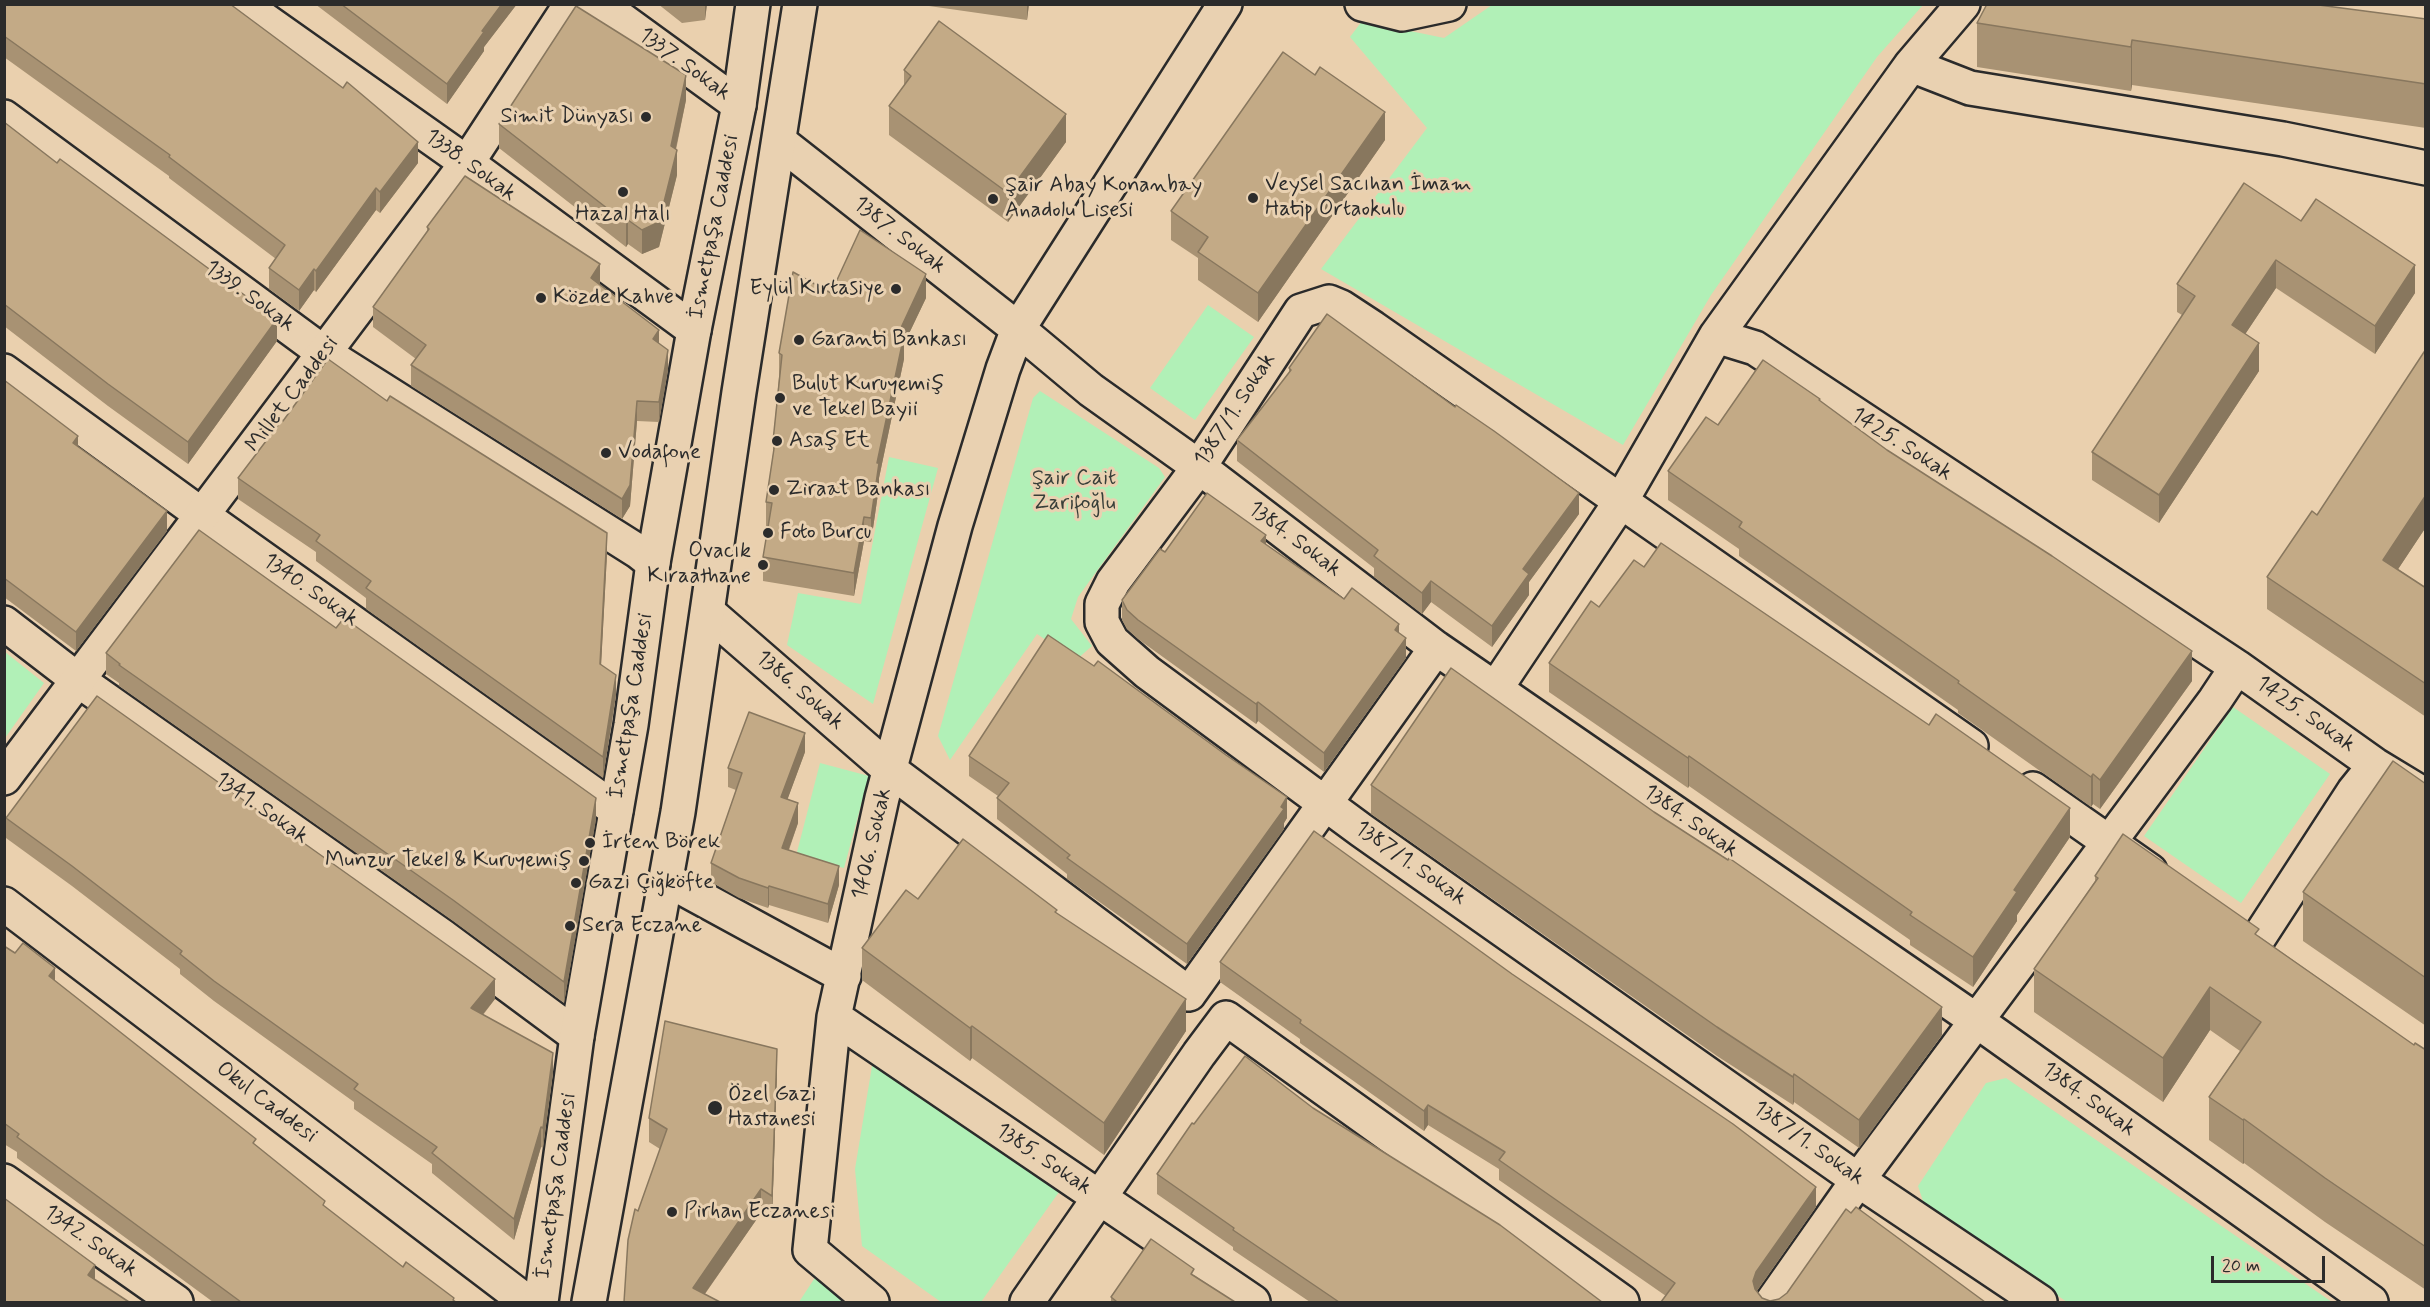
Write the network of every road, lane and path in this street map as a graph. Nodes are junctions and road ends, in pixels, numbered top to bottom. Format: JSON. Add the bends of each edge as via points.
{"nodes":[{"id":1,"x":242,"y":4,"type":"edge"},
{"id":2,"x":571,"y":4,"type":"edge"},
{"id":3,"x":600,"y":4,"type":"edge"},
{"id":4,"x":753,"y":4,"type":"edge"},
{"id":5,"x":800,"y":4,"type":"edge"},
{"id":6,"x":1225,"y":4,"type":"edge"},
{"id":7,"x":1362,"y":4,"type":"edge"},
{"id":8,"x":1449,"y":4,"type":"edge"},
{"id":9,"x":1963,"y":4,"type":"edge"},
{"id":10,"x":1911,"y":65,"type":"junction"},
{"id":11,"x":739,"y":105,"type":"junction"},
{"id":12,"x":4,"y":117,"type":"edge"},
{"id":13,"x":780,"y":142,"type":"junction"},
{"id":14,"x":467,"y":163,"type":"junction"},
{"id":15,"x":2426,"y":168,"type":"edge"},
{"id":16,"x":1018,"y":329,"type":"junction"},
{"id":17,"x":694,"y":330,"type":"junction"},
{"id":18,"x":1716,"y":336,"type":"junction"},
{"id":19,"x":324,"y":353,"type":"junction"},
{"id":20,"x":4,"y":371,"type":"edge"},
{"id":21,"x":1199,"y":467,"type":"junction"},
{"id":22,"x":1621,"y":501,"type":"junction"},
{"id":23,"x":202,"y":515,"type":"junction"},
{"id":24,"x":653,"y":563,"type":"junction"},
{"id":25,"x":708,"y":612,"type":"junction"},
{"id":26,"x":4,"y":623,"type":"edge"},
{"id":27,"x":1436,"y":648,"type":"junction"},
{"id":28,"x":2237,"y":667,"type":"junction"},
{"id":29,"x":78,"y":680,"type":"junction"},
{"id":30,"x":1496,"y":688,"type":"junction"},
{"id":31,"x":2375,"y":765,"type":"junction"},
{"id":32,"x":890,"y":770,"type":"junction"},
{"id":33,"x":4,"y":778,"type":"edge"},
{"id":34,"x":2426,"y":796,"type":"edge"},
{"id":35,"x":1327,"y":803,"type":"junction"},
{"id":36,"x":616,"y":810,"type":"junction"},
{"id":37,"x":2109,"y":843,"type":"junction"},
{"id":38,"x":666,"y":879,"type":"junction"},
{"id":39,"x":2177,"y":890,"type":"edge"},
{"id":40,"x":4,"y":904,"type":"edge"},
{"id":41,"x":2283,"y":964,"type":"edge"},
{"id":42,"x":844,"y":975,"type":"junction"},
{"id":43,"x":1189,"y":994,"type":"junction"},
{"id":44,"x":834,"y":1017,"type":"junction"},
{"id":45,"x":1226,"y":1018,"type":"junction"},
{"id":46,"x":1977,"y":1021,"type":"junction"},
{"id":47,"x":577,"y":1036,"type":"junction"},
{"id":48,"x":1858,"y":1179,"type":"junction"},
{"id":49,"x":4,"y":1180,"type":"edge"},
{"id":50,"x":1099,"y":1199,"type":"junction"},
{"id":51,"x":176,"y":1302,"type":"edge"},
{"id":52,"x":527,"y":1302,"type":"edge"},
{"id":53,"x":541,"y":1302,"type":"edge"},
{"id":54,"x":590,"y":1302,"type":"edge"},
{"id":55,"x":873,"y":1302,"type":"edge"},
{"id":56,"x":1027,"y":1302,"type":"edge"},
{"id":57,"x":1253,"y":1302,"type":"edge"},
{"id":58,"x":1622,"y":1302,"type":"edge"},
{"id":59,"x":1772,"y":1302,"type":"edge"},
{"id":60,"x":2040,"y":1302,"type":"edge"},
{"id":61,"x":2371,"y":1302,"type":"edge"}],
"edges":[{"from":1,"to":14,"type":"street","name":"1338. Sokak"},
{"from":2,"to":14,"type":"street","name":"Millet Caddesi"},
{"from":3,"to":11,"type":"street","name":"1337. Sokak"},
{"from":4,"to":11,"type":"street","name":"İsmetpaşa Caddesi"},
{"from":5,"to":13,"type":"street"},
{"from":6,"to":16,"type":"street"},
{"from":7,"to":8,"type":"street","via":[[1402,14]]},
{"from":9,"to":10,"type":"street"},
{"from":10,"to":15,"type":"street","via":[[1970,88],[2283,139]]},
{"from":10,"to":18,"type":"street"},
{"from":11,"to":17,"type":"street","name":"İsmetpaşa Caddesi"},
{"from":12,"to":19,"type":"street","name":"1339. Sokak"},
{"from":13,"to":16,"type":"street","name":"1387. Sokak"},
{"from":13,"to":25,"type":"street"},
{"from":14,"to":17,"type":"street","name":"1338. Sokak"},
{"from":14,"to":19,"type":"street","name":"Millet Caddesi"},
{"from":16,"to":21,"type":"street","name":"1384. Sokak","via":[[1091,390]]},
{"from":16,"to":32,"type":"street","name":"1406. Sokak","via":[[955,526]]},
{"from":17,"to":24,"type":"street","name":"İsmetpaşa Caddesi"},
{"from":18,"to":22,"type":"street"},
{"from":18,"to":28,"type":"street","name":"1425. Sokak","via":[[1755,348]]},
{"from":19,"to":23,"type":"street","name":"Millet Caddesi"},
{"from":19,"to":24,"type":"street","name":"1339. Sokak"},
{"from":20,"to":23,"type":"street","name":"1340. Sokak"},
{"from":21,"to":22,"type":"street","name":"1387/1. Sokak","via":[[1301,310],[1329,302]]},
{"from":21,"to":27,"type":"street","name":"1384. Sokak"},
{"from":21,"to":35,"type":"street","name":"1387/1. Sokak","via":[[1113,582],[1102,603],[1102,622],[1112,641],[1147,672]]},
{"from":22,"to":30,"type":"street"},
{"from":22,"to":37,"type":"street"},
{"from":23,"to":29,"type":"street","name":"Millet Caddesi"},
{"from":23,"to":36,"type":"street","name":"1340. Sokak"},
{"from":24,"to":36,"type":"street","name":"İsmetpaşa Caddesi"},
{"from":25,"to":32,"type":"street","name":"1386. Sokak"},
{"from":25,"to":38,"type":"street"},
{"from":26,"to":29,"type":"street","name":"1341. Sokak"},
{"from":27,"to":30,"type":"street","name":"1384. Sokak"},
{"from":27,"to":35,"type":"street"},
{"from":28,"to":31,"type":"street","name":"1425. Sokak"},
{"from":28,"to":37,"type":"street"},
{"from":29,"to":33,"type":"street","name":"Millet Caddesi"},
{"from":29,"to":47,"type":"street","name":"1341. Sokak"},
{"from":30,"to":46,"type":"street","name":"1384. Sokak"},
{"from":31,"to":34,"type":"street","name":"1425. Sokak"},
{"from":31,"to":41,"type":"street","via":[[2245,938]]},
{"from":32,"to":42,"type":"street","name":"1406. Sokak"},
{"from":32,"to":43,"type":"street","name":"1386. Sokak"},
{"from":35,"to":43,"type":"street"},
{"from":35,"to":48,"type":"street","name":"1387/1. Sokak"},
{"from":36,"to":47,"type":"street","name":"İsmetpaşa Caddesi"},
{"from":37,"to":39,"type":"street"},
{"from":37,"to":46,"type":"street"},
{"from":38,"to":42,"type":"street"},
{"from":38,"to":54,"type":"street"},
{"from":40,"to":52,"type":"street","name":"Okul Caddesi"},
{"from":42,"to":44,"type":"street","name":"1406. Sokak"},
{"from":43,"to":45,"type":"street","name":"1386. Sokak"},
{"from":44,"to":50,"type":"street","name":"1385. Sokak"},
{"from":44,"to":55,"type":"street","name":"1406. Sokak","via":[[810,1250]]},
{"from":45,"to":50,"type":"street"},
{"from":45,"to":58,"type":"street","name":"1386. Sokak"},
{"from":46,"to":48,"type":"street"},
{"from":46,"to":61,"type":"street","name":"1384. Sokak"},
{"from":47,"to":53,"type":"street","name":"İsmetpaşa Caddesi"},
{"from":48,"to":59,"type":"street"},
{"from":48,"to":60,"type":"street","name":"1387/1. Sokak"},
{"from":49,"to":51,"type":"street","name":"1342. Sokak"},
{"from":50,"to":56,"type":"street"},
{"from":50,"to":57,"type":"street","name":"1385. Sokak"}]}
